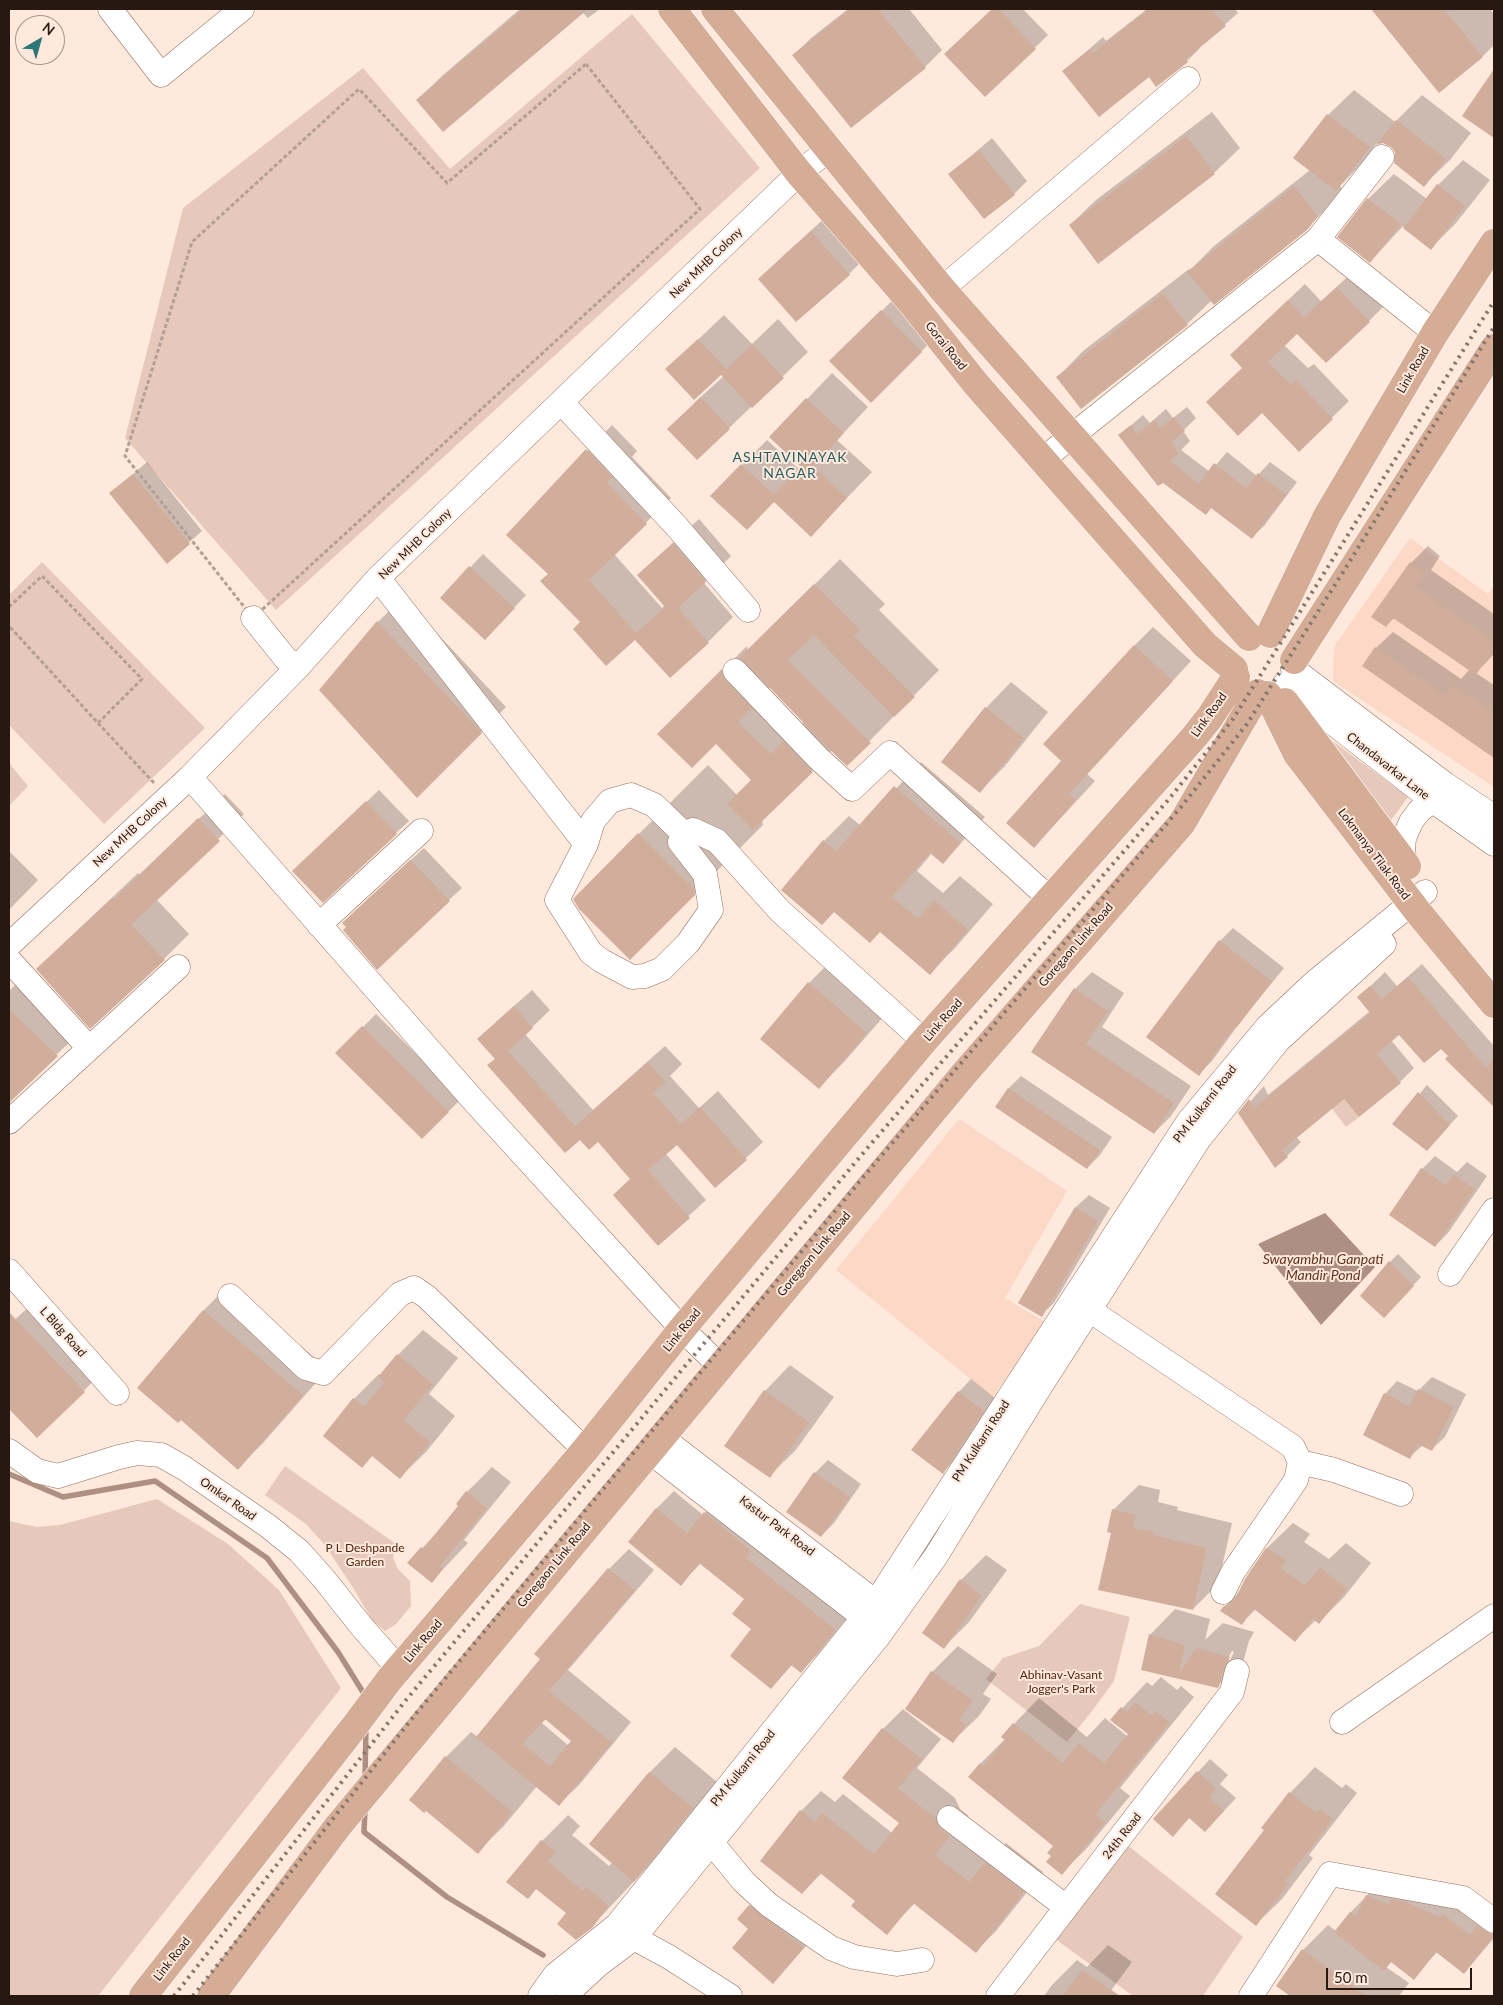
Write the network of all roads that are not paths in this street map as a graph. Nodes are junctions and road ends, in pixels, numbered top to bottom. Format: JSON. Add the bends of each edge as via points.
{"nodes":[{"id":1,"x":110,"y":9,"type":"edge"},
{"id":2,"x":242,"y":9,"type":"edge"},
{"id":3,"x":672,"y":9,"type":"edge"},
{"id":4,"x":714,"y":9,"type":"edge"},
{"id":5,"x":1188,"y":78,"type":"dead end"},
{"id":6,"x":828,"y":150,"type":"junction"},
{"id":7,"x":1382,"y":157,"type":"dead end"},
{"id":8,"x":799,"y":172,"type":"junction"},
{"id":9,"x":1318,"y":239,"type":"junction"},
{"id":10,"x":1494,"y":243,"type":"edge"},
{"id":11,"x":942,"y":289,"type":"junction"},
{"id":12,"x":1435,"y":333,"type":"junction"},
{"id":13,"x":1494,"y":348,"type":"edge"},
{"id":14,"x":562,"y":403,"type":"junction"},
{"id":15,"x":1071,"y":436,"type":"junction"},
{"id":16,"x":1042,"y":460,"type":"junction"},
{"id":17,"x":378,"y":578,"type":"junction"},
{"id":18,"x":748,"y":610,"type":"dead end"},
{"id":19,"x":253,"y":618,"type":"road end"},
{"id":20,"x":1259,"y":635,"type":"junction"},
{"id":21,"x":298,"y":666,"type":"junction"},
{"id":22,"x":735,"y":671,"type":"dead end"},
{"id":23,"x":1235,"y":673,"type":"junction"},
{"id":24,"x":1279,"y":682,"type":"junction"},
{"id":25,"x":190,"y":777,"type":"junction"},
{"id":26,"x":1441,"y":794,"type":"junction"},
{"id":27,"x":1494,"y":817,"type":"edge"},
{"id":28,"x":422,"y":831,"type":"dead end"},
{"id":29,"x":684,"y":834,"type":"junction"},
{"id":30,"x":586,"y":844,"type":"junction"},
{"id":31,"x":1494,"y":844,"type":"edge"},
{"id":32,"x":1405,"y":863,"type":"junction"},
{"id":33,"x":1050,"y":899,"type":"junction"},
{"id":34,"x":1421,"y":902,"type":"junction"},
{"id":35,"x":319,"y":925,"type":"junction"},
{"id":36,"x":9,"y":945,"type":"edge"},
{"id":37,"x":9,"y":960,"type":"edge"},
{"id":38,"x":178,"y":967,"type":"dead end"},
{"id":39,"x":1494,"y":979,"type":"edge"},
{"id":40,"x":1494,"y":1004,"type":"edge"},
{"id":41,"x":924,"y":1042,"type":"junction"},
{"id":42,"x":89,"y":1048,"type":"junction"},
{"id":43,"x":9,"y":1122,"type":"edge"},
{"id":44,"x":1494,"y":1210,"type":"edge"},
{"id":45,"x":9,"y":1271,"type":"edge"},
{"id":46,"x":1450,"y":1274,"type":"dead end"},
{"id":47,"x":230,"y":1296,"type":"dead end"},
{"id":48,"x":1081,"y":1305,"type":"junction"},
{"id":49,"x":682,"y":1329,"type":"junction"},
{"id":50,"x":720,"y":1366,"type":"junction"},
{"id":51,"x":117,"y":1393,"type":"dead end"},
{"id":52,"x":655,"y":1444,"type":"junction"},
{"id":53,"x":585,"y":1450,"type":"junction"},
{"id":54,"x":9,"y":1452,"type":"edge"},
{"id":55,"x":1300,"y":1462,"type":"junction"},
{"id":56,"x":1401,"y":1494,"type":"dead end"},
{"id":57,"x":1223,"y":1592,"type":"dead end"},
{"id":58,"x":1494,"y":1616,"type":"edge"},
{"id":59,"x":879,"y":1617,"type":"junction"},
{"id":60,"x":1237,"y":1671,"type":"dead end"},
{"id":61,"x":394,"y":1674,"type":"junction"},
{"id":62,"x":1342,"y":1722,"type":"dead end"},
{"id":63,"x":949,"y":1818,"type":"dead end"},
{"id":64,"x":712,"y":1842,"type":"junction"},
{"id":65,"x":1066,"y":1907,"type":"junction"},
{"id":66,"x":1494,"y":1921,"type":"edge"},
{"id":67,"x":625,"y":1932,"type":"junction"},
{"id":68,"x":922,"y":1960,"type":"dead end"},
{"id":69,"x":143,"y":1996,"type":"edge"},
{"id":70,"x":211,"y":1996,"type":"edge"},
{"id":71,"x":540,"y":1996,"type":"edge"},
{"id":72,"x":568,"y":1996,"type":"edge"},
{"id":73,"x":730,"y":1996,"type":"edge"},
{"id":74,"x":998,"y":1996,"type":"edge"},
{"id":75,"x":1252,"y":1996,"type":"edge"}],
"edges":[{"from":1,"to":2,"type":"street","via":[[161,75]]},
{"from":3,"to":8,"type":"main road","name":"Gorai Road"},
{"from":4,"to":6,"type":"main road"},
{"from":5,"to":11,"type":"street"},
{"from":6,"to":8,"type":"street","name":"New MHB Colony"},
{"from":6,"to":11,"type":"main road"},
{"from":7,"to":9,"type":"street"},
{"from":8,"to":14,"type":"street","name":"New MHB Colony"},
{"from":8,"to":16,"type":"main road","name":"Gorai Road"},
{"from":9,"to":12,"type":"street"},
{"from":9,"to":15,"type":"street"},
{"from":10,"to":12,"type":"main road","name":"Link Road"},
{"from":11,"to":15,"type":"main road"},
{"from":12,"to":20,"type":"main road","name":"Link Road"},
{"from":13,"to":24,"type":"main road"},
{"from":14,"to":17,"type":"street","name":"New MHB Colony"},
{"from":14,"to":18,"type":"street","via":[[678,528]]},
{"from":15,"to":16,"type":"street"},
{"from":15,"to":20,"type":"main road"},
{"from":16,"to":23,"type":"main road","name":"Gorai Road","via":[[1205,645]]},
{"from":17,"to":21,"type":"street","name":"New MHB Colony"},
{"from":17,"to":30,"type":"street"},
{"from":19,"to":21,"type":"street","via":[[286,659]]},
{"from":20,"to":23,"type":"main road","via":[[1241,642],[1233,660]]},
{"from":20,"to":24,"type":"main road","via":[[1286,643],[1291,651]]},
{"from":21,"to":25,"type":"street","name":"New MHB Colony"},
{"from":22,"to":33,"type":"street","via":[[852,789],[890,753]]},
{"from":23,"to":24,"type":"main road","via":[[1242,684]]},
{"from":23,"to":33,"type":"main road","name":"Link Road","via":[[1196,736]]},
{"from":24,"to":26,"type":"street","name":"Chandavarkar Lane"},
{"from":24,"to":32,"type":"main road","name":"Lokmanya Tilak Road"},
{"from":24,"to":34,"type":"main road","name":"Lokmanya Tilak Road","via":[[1297,754]]},
{"from":24,"to":50,"type":"main road","name":"Goregaon Link Road","via":[[1182,823],[963,1075]]},
{"from":25,"to":35,"type":"street"},
{"from":25,"to":36,"type":"street","name":"New MHB Colony"},
{"from":26,"to":27,"type":"street","name":"Chandavarkar Lane"},
{"from":26,"to":31,"type":"street","name":"Chandavarkar Lane"},
{"from":26,"to":32,"type":"street","via":[[1419,811],[1411,822],[1404,838]]},
{"from":28,"to":35,"type":"street"},
{"from":29,"to":30,"type":"street","via":[[654,805],[631,795],[610,801],[593,821]]},
{"from":29,"to":30,"type":"street","via":[[680,842],[705,874],[711,910],[688,943],[662,969],[645,976],[632,977],[591,953],[557,900]]},
{"from":29,"to":41,"type":"street","via":[[693,830],[717,841],[780,911]]},
{"from":32,"to":34,"type":"main road","name":"Lokmanya Tilak Road"},
{"from":33,"to":41,"type":"main road","name":"Link Road"},
{"from":34,"to":39,"type":"main road","name":"Lokmanya Tilak Road"},
{"from":34,"to":40,"type":"main road","name":"Lokmanya Tilak Road"},
{"from":34,"to":48,"type":"street","name":"PM Kulkarni Road","via":[[1280,1040],[1198,1139]]},
{"from":35,"to":49,"type":"street"},
{"from":37,"to":42,"type":"street"},
{"from":38,"to":42,"type":"street"},
{"from":41,"to":49,"type":"main road","name":"Link Road"},
{"from":42,"to":43,"type":"street"},
{"from":44,"to":46,"type":"street"},
{"from":45,"to":51,"type":"street","name":"L Bldg Road"},
{"from":47,"to":53,"type":"street","via":[[306,1368],[323,1373],[400,1294],[414,1288]]},
{"from":48,"to":55,"type":"street","via":[[1293,1447]]},
{"from":48,"to":59,"type":"street","name":"PM Kulkarni Road"},
{"from":49,"to":50,"type":"street"},
{"from":49,"to":53,"type":"main road","name":"Link Road"},
{"from":50,"to":52,"type":"main road","name":"Goregaon Link Road"},
{"from":52,"to":59,"type":"street","name":"Kastur Park Road"},
{"from":52,"to":70,"type":"main road","name":"Goregaon Link Road","via":[[362,1796]]},
{"from":53,"to":61,"type":"main road","name":"Link Road"},
{"from":54,"to":61,"type":"street","name":"Omkar Road","via":[[37,1471],[58,1476],[137,1453],[169,1460],[261,1521],[299,1551]]},
{"from":55,"to":56,"type":"street","via":[[1334,1470]]},
{"from":55,"to":57,"type":"street","via":[[1296,1480],[1233,1572]]},
{"from":58,"to":62,"type":"street"},
{"from":59,"to":64,"type":"street","name":"PM Kulkarni Road"},
{"from":59,"to":67,"type":"street","name":"PM Kulkarni Road"},
{"from":60,"to":65,"type":"street","name":"24th Road","via":[[1232,1692]]},
{"from":61,"to":69,"type":"main road","name":"Link Road"},
{"from":63,"to":65,"type":"street"},
{"from":64,"to":67,"type":"street","name":"PM Kulkarni Road"},
{"from":64,"to":68,"type":"street","via":[[744,1882],[769,1905],[831,1948],[854,1957],[897,1964]]},
{"from":65,"to":74,"type":"street","name":"24th Road"},
{"from":66,"to":75,"type":"street","via":[[1463,1898],[1330,1874]]},
{"from":67,"to":71,"type":"street","name":"PM Kulkarni Road","via":[[555,1975]]},
{"from":67,"to":72,"type":"street","name":"PM Kulkarni Road"},
{"from":67,"to":73,"type":"street"}]}
